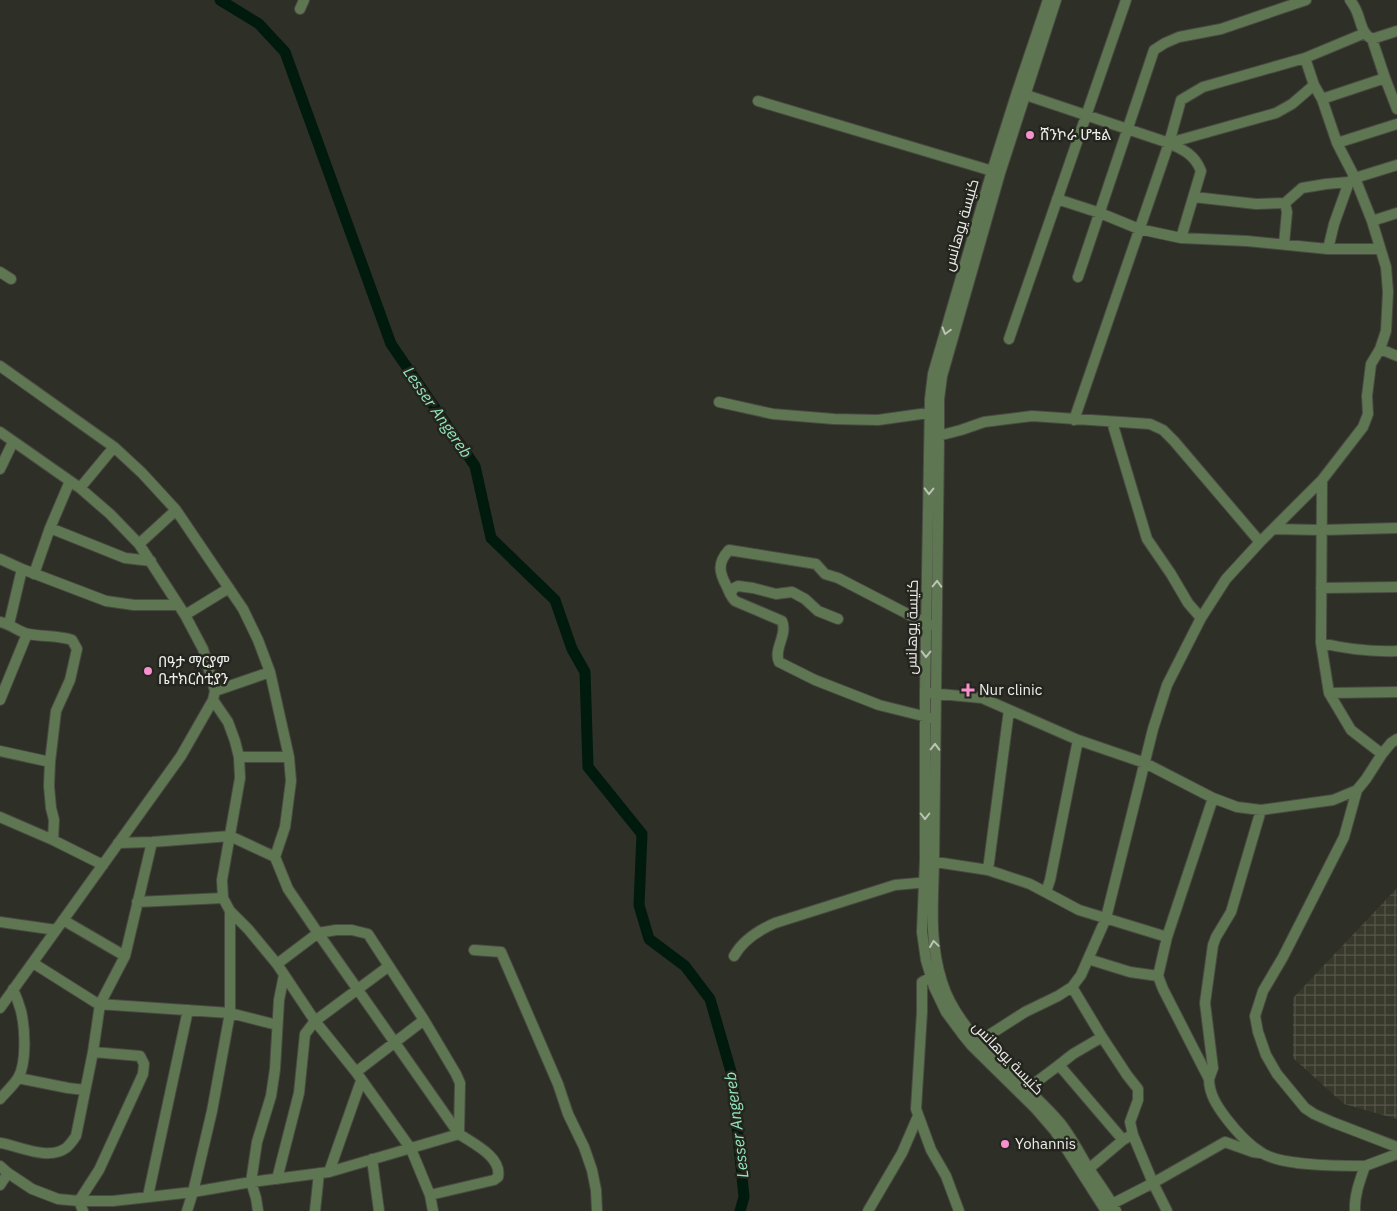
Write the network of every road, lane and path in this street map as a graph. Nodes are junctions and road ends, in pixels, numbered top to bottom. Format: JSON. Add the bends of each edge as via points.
{"nodes":[{"id":1,"x":1048,"y":0,"type":"edge"},
{"id":2,"x":1056,"y":0,"type":"edge"},
{"id":3,"x":1126,"y":0,"type":"edge"},
{"id":4,"x":1306,"y":0,"type":"edge"},
{"id":5,"x":1350,"y":0,"type":"edge"},
{"id":6,"x":1281,"y":4,"type":"edge"},
{"id":7,"x":1397,"y":31,"type":"edge"},
{"id":8,"x":1368,"y":36,"type":"junction"},
{"id":9,"x":1305,"y":58,"type":"junction"},
{"id":10,"x":1384,"y":78,"type":"junction"},
{"id":11,"x":1314,"y":85,"type":"junction"},
{"id":12,"x":1021,"y":94,"type":"junction"},
{"id":13,"x":1322,"y":99,"type":"junction"},
{"id":14,"x":758,"y":100,"type":"dead end"},
{"id":15,"x":1397,"y":109,"type":"edge"},
{"id":16,"x":1087,"y":116,"type":"junction"},
{"id":17,"x":1397,"y":124,"type":"edge"},
{"id":18,"x":1129,"y":129,"type":"junction"},
{"id":19,"x":1169,"y":143,"type":"junction"},
{"id":20,"x":1337,"y":143,"type":"junction"},
{"id":21,"x":1397,"y":165,"type":"edge"},
{"id":22,"x":996,"y":172,"type":"junction"},
{"id":23,"x":1352,"y":180,"type":"junction"},
{"id":24,"x":1194,"y":197,"type":"junction"},
{"id":25,"x":1057,"y":199,"type":"junction"},
{"id":26,"x":1285,"y":203,"type":"junction"},
{"id":27,"x":1100,"y":213,"type":"junction"},
{"id":28,"x":1397,"y":213,"type":"edge"},
{"id":29,"x":1372,"y":221,"type":"junction"},
{"id":30,"x":1139,"y":229,"type":"junction"},
{"id":31,"x":1180,"y":238,"type":"junction"},
{"id":32,"x":1284,"y":244,"type":"junction"},
{"id":33,"x":1328,"y":249,"type":"junction"},
{"id":34,"x":1380,"y":249,"type":"junction"},
{"id":35,"x":0,"y":272,"type":"edge"},
{"id":36,"x":1078,"y":277,"type":"dead end"},
{"id":37,"x":11,"y":279,"type":"dead end"},
{"id":38,"x":1009,"y":339,"type":"dead end"},
{"id":39,"x":1380,"y":349,"type":"junction"},
{"id":40,"x":1397,"y":356,"type":"edge"},
{"id":41,"x":0,"y":366,"type":"edge"},
{"id":42,"x":719,"y":402,"type":"dead end"},
{"id":43,"x":935,"y":412,"type":"junction"},
{"id":44,"x":1074,"y":420,"type":"junction"},
{"id":45,"x":1112,"y":422,"type":"junction"},
{"id":46,"x":0,"y":432,"type":"edge"},
{"id":47,"x":934,"y":437,"type":"junction"},
{"id":48,"x":14,"y":442,"type":"junction"},
{"id":49,"x":114,"y":447,"type":"junction"},
{"id":50,"x":0,"y":469,"type":"edge"},
{"id":51,"x":1322,"y":480,"type":"junction"},
{"id":52,"x":70,"y":481,"type":"junction"},
{"id":53,"x":80,"y":488,"type":"junction"},
{"id":54,"x":176,"y":510,"type":"junction"},
{"id":55,"x":50,"y":528,"type":"junction"},
{"id":56,"x":1397,"y":528,"type":"edge"},
{"id":57,"x":1273,"y":529,"type":"junction"},
{"id":58,"x":1322,"y":530,"type":"junction"},
{"id":59,"x":1260,"y":542,"type":"junction"},
{"id":60,"x":139,"y":544,"type":"junction"},
{"id":61,"x":0,"y":559,"type":"edge"},
{"id":62,"x":151,"y":561,"type":"junction"},
{"id":63,"x":22,"y":569,"type":"junction"},
{"id":64,"x":34,"y":574,"type":"junction"},
{"id":65,"x":1397,"y":587,"type":"edge"},
{"id":66,"x":229,"y":588,"type":"junction"},
{"id":67,"x":1321,"y":588,"type":"junction"},
{"id":68,"x":730,"y":594,"type":"junction"},
{"id":69,"x":177,"y":605,"type":"junction"},
{"id":70,"x":185,"y":615,"type":"junction"},
{"id":71,"x":1201,"y":618,"type":"junction"},
{"id":72,"x":838,"y":619,"type":"dead end"},
{"id":73,"x":5,"y":623,"type":"edge"},
{"id":74,"x":932,"y":625,"type":"junction"},
{"id":75,"x":27,"y":634,"type":"junction"},
{"id":76,"x":1321,"y":644,"type":"junction"},
{"id":77,"x":1397,"y":651,"type":"edge"},
{"id":78,"x":270,"y":672,"type":"junction"},
{"id":79,"x":1397,"y":692,"type":"edge"},
{"id":80,"x":930,"y":693,"type":"junction"},
{"id":81,"x":1329,"y":693,"type":"junction"},
{"id":82,"x":214,"y":696,"type":"junction"},
{"id":83,"x":0,"y":700,"type":"edge"},
{"id":84,"x":1009,"y":710,"type":"junction"},
{"id":85,"x":930,"y":718,"type":"junction"},
{"id":86,"x":1397,"y":739,"type":"edge"},
{"id":87,"x":1078,"y":740,"type":"junction"},
{"id":88,"x":0,"y":751,"type":"edge"},
{"id":89,"x":1382,"y":754,"type":"junction"},
{"id":90,"x":240,"y":757,"type":"junction"},
{"id":91,"x":290,"y":757,"type":"junction"},
{"id":92,"x":50,"y":762,"type":"junction"},
{"id":93,"x":1145,"y":762,"type":"junction"},
{"id":94,"x":1358,"y":790,"type":"junction"},
{"id":95,"x":1213,"y":798,"type":"junction"},
{"id":96,"x":1261,"y":810,"type":"junction"},
{"id":97,"x":0,"y":817,"type":"edge"},
{"id":98,"x":230,"y":836,"type":"junction"},
{"id":99,"x":53,"y":840,"type":"junction"},
{"id":100,"x":152,"y":842,"type":"junction"},
{"id":101,"x":118,"y":843,"type":"junction"},
{"id":102,"x":275,"y":857,"type":"junction"},
{"id":103,"x":930,"y":861,"type":"junction"},
{"id":104,"x":103,"y":865,"type":"junction"},
{"id":105,"x":988,"y":870,"type":"junction"},
{"id":106,"x":929,"y":882,"type":"junction"},
{"id":107,"x":1046,"y":892,"type":"junction"},
{"id":108,"x":223,"y":898,"type":"junction"},
{"id":109,"x":137,"y":902,"type":"junction"},
{"id":110,"x":230,"y":911,"type":"junction"},
{"id":111,"x":1106,"y":918,"type":"junction"},
{"id":112,"x":63,"y":920,"type":"junction"},
{"id":113,"x":0,"y":922,"type":"edge"},
{"id":114,"x":56,"y":930,"type":"junction"},
{"id":115,"x":318,"y":934,"type":"junction"},
{"id":116,"x":1167,"y":937,"type":"junction"},
{"id":117,"x":474,"y":950,"type":"dead end"},
{"id":118,"x":125,"y":956,"type":"junction"},
{"id":119,"x":734,"y":956,"type":"dead end"},
{"id":120,"x":1088,"y":959,"type":"junction"},
{"id":121,"x":33,"y":963,"type":"junction"},
{"id":122,"x":277,"y":964,"type":"junction"},
{"id":123,"x":389,"y":966,"type":"junction"},
{"id":124,"x":284,"y":975,"type":"junction"},
{"id":125,"x":936,"y":976,"type":"junction"},
{"id":126,"x":1158,"y":976,"type":"junction"},
{"id":127,"x":1072,"y":987,"type":"junction"},
{"id":128,"x":13,"y":989,"type":"junction"},
{"id":129,"x":357,"y":990,"type":"junction"},
{"id":130,"x":100,"y":1004,"type":"junction"},
{"id":131,"x":0,"y":1008,"type":"edge"},
{"id":132,"x":188,"y":1010,"type":"junction"},
{"id":133,"x":230,"y":1013,"type":"junction"},
{"id":134,"x":424,"y":1020,"type":"junction"},
{"id":135,"x":315,"y":1021,"type":"junction"},
{"id":136,"x":276,"y":1025,"type":"junction"},
{"id":137,"x":1102,"y":1037,"type":"junction"},
{"id":138,"x":394,"y":1042,"type":"junction"},
{"id":139,"x":976,"y":1044,"type":"junction"},
{"id":140,"x":93,"y":1052,"type":"junction"},
{"id":141,"x":1059,"y":1065,"type":"junction"},
{"id":142,"x":358,"y":1076,"type":"junction"},
{"id":143,"x":18,"y":1078,"type":"junction"},
{"id":144,"x":1209,"y":1079,"type":"junction"},
{"id":145,"x":1027,"y":1089,"type":"junction"},
{"id":146,"x":85,"y":1090,"type":"junction"},
{"id":147,"x":0,"y":1099,"type":"edge"},
{"id":148,"x":918,"y":1116,"type":"junction"},
{"id":149,"x":459,"y":1134,"type":"junction"},
{"id":150,"x":1133,"y":1134,"type":"junction"},
{"id":151,"x":1124,"y":1140,"type":"junction"},
{"id":152,"x":0,"y":1143,"type":"edge"},
{"id":153,"x":1397,"y":1147,"type":"edge"},
{"id":154,"x":411,"y":1149,"type":"junction"},
{"id":155,"x":1262,"y":1153,"type":"junction"},
{"id":156,"x":1397,"y":1154,"type":"edge"},
{"id":157,"x":372,"y":1159,"type":"junction"},
{"id":158,"x":1365,"y":1166,"type":"junction"},
{"id":159,"x":4,"y":1170,"type":"edge"},
{"id":160,"x":324,"y":1172,"type":"junction"},
{"id":161,"x":1086,"y":1172,"type":"junction"},
{"id":162,"x":277,"y":1179,"type":"junction"},
{"id":163,"x":251,"y":1182,"type":"junction"},
{"id":164,"x":1153,"y":1183,"type":"junction"},
{"id":165,"x":0,"y":1185,"type":"edge"},
{"id":166,"x":193,"y":1192,"type":"junction"},
{"id":167,"x":430,"y":1195,"type":"junction"},
{"id":168,"x":148,"y":1196,"type":"junction"},
{"id":169,"x":79,"y":1201,"type":"junction"},
{"id":170,"x":1110,"y":1208,"type":"edge"},
{"id":171,"x":83,"y":1211,"type":"edge"},
{"id":172,"x":187,"y":1211,"type":"edge"},
{"id":173,"x":258,"y":1211,"type":"edge"},
{"id":174,"x":315,"y":1211,"type":"edge"},
{"id":175,"x":379,"y":1211,"type":"edge"},
{"id":176,"x":434,"y":1211,"type":"edge"},
{"id":177,"x":597,"y":1211,"type":"edge"},
{"id":178,"x":868,"y":1211,"type":"edge"},
{"id":179,"x":960,"y":1211,"type":"edge"},
{"id":180,"x":1168,"y":1211,"type":"edge"},
{"id":181,"x":1355,"y":1211,"type":"edge"}],
"edges":[{"from":1,"to":12,"type":"street"},
{"from":2,"to":12,"type":"street"},
{"from":3,"to":16,"type":"street"},
{"from":4,"to":6,"type":"street"},
{"from":5,"to":8,"type":"street"},
{"from":6,"to":18,"type":"street","via":[[1221,29],[1180,37],[1154,50]]},
{"from":7,"to":8,"type":"street"},
{"from":8,"to":9,"type":"street"},
{"from":8,"to":10,"type":"street"},
{"from":9,"to":11,"type":"street"},
{"from":9,"to":19,"type":"street","via":[[1203,87],[1181,100]]},
{"from":10,"to":13,"type":"street"},
{"from":10,"to":15,"type":"street"},
{"from":11,"to":13,"type":"street"},
{"from":11,"to":19,"type":"street","via":[[1276,113]]},
{"from":12,"to":16,"type":"street"},
{"from":12,"to":22,"type":"street","name":"كنيسة يوهانس"},
{"from":13,"to":20,"type":"street"},
{"from":14,"to":22,"type":"street"},
{"from":16,"to":18,"type":"street"},
{"from":16,"to":25,"type":"street"},
{"from":17,"to":20,"type":"street"},
{"from":18,"to":19,"type":"street"},
{"from":18,"to":27,"type":"street"},
{"from":19,"to":24,"type":"street","via":[[1197,161],[1201,171]]},
{"from":19,"to":30,"type":"street"},
{"from":20,"to":23,"type":"street"},
{"from":21,"to":23,"type":"street"},
{"from":22,"to":43,"type":"street","name":"كنيسة يوهانس"},
{"from":23,"to":26,"type":"street","via":[[1302,188]]},
{"from":23,"to":29,"type":"street"},
{"from":23,"to":33,"type":"street","via":[[1334,224]]},
{"from":24,"to":26,"type":"street","via":[[1256,204]]},
{"from":24,"to":31,"type":"street"},
{"from":25,"to":27,"type":"street"},
{"from":25,"to":38,"type":"street"},
{"from":26,"to":32,"type":"street"},
{"from":27,"to":30,"type":"street"},
{"from":27,"to":36,"type":"street"},
{"from":28,"to":29,"type":"street"},
{"from":29,"to":34,"type":"street"},
{"from":30,"to":31,"type":"street"},
{"from":30,"to":44,"type":"street"},
{"from":31,"to":32,"type":"street"},
{"from":32,"to":33,"type":"street"},
{"from":33,"to":34,"type":"street"},
{"from":34,"to":39,"type":"street","via":[[1386,267],[1388,292],[1386,331]]},
{"from":35,"to":37,"type":"street"},
{"from":39,"to":40,"type":"street"},
{"from":39,"to":51,"type":"street","via":[[1371,364],[1368,414],[1363,427]]},
{"from":41,"to":49,"type":"street"},
{"from":42,"to":43,"type":"street","via":[[773,414],[834,419],[878,420]]},
{"from":43,"to":47,"type":"street","name":"كنيسة يوهانس"},
{"from":44,"to":45,"type":"street"},
{"from":44,"to":47,"type":"street","via":[[1032,416],[984,422]]},
{"from":45,"to":59,"type":"street","via":[[1150,424],[1163,430]]},
{"from":45,"to":71,"type":"street","via":[[1147,539]]},
{"from":46,"to":48,"type":"street"},
{"from":47,"to":74,"type":"street","name":"كنيسة يوهانس"},
{"from":48,"to":50,"type":"street"},
{"from":48,"to":52,"type":"street"},
{"from":49,"to":53,"type":"street"},
{"from":49,"to":54,"type":"street"},
{"from":51,"to":57,"type":"street"},
{"from":51,"to":58,"type":"street"},
{"from":52,"to":53,"type":"street"},
{"from":52,"to":55,"type":"street"},
{"from":53,"to":60,"type":"street"},
{"from":54,"to":60,"type":"street"},
{"from":54,"to":66,"type":"street"},
{"from":55,"to":62,"type":"street","via":[[124,558]]},
{"from":55,"to":64,"type":"street"},
{"from":56,"to":58,"type":"street"},
{"from":57,"to":58,"type":"street"},
{"from":57,"to":59,"type":"street"},
{"from":58,"to":67,"type":"street"},
{"from":59,"to":71,"type":"street","via":[[1226,579]]},
{"from":60,"to":62,"type":"street"},
{"from":61,"to":63,"type":"street"},
{"from":62,"to":69,"type":"street"},
{"from":63,"to":64,"type":"street"},
{"from":63,"to":73,"type":"street"},
{"from":64,"to":69,"type":"street","via":[[106,601]]},
{"from":65,"to":67,"type":"street"},
{"from":66,"to":70,"type":"street"},
{"from":66,"to":78,"type":"street","via":[[243,609]]},
{"from":67,"to":76,"type":"street"},
{"from":68,"to":72,"type":"street","via":[[738,586],[776,594],[792,592],[806,599],[818,611]]},
{"from":68,"to":74,"type":"street","via":[[720,566],[722,557],[729,550],[816,564],[825,574]]},
{"from":68,"to":85,"type":"street","via":[[735,601],[782,620],[784,632],[777,658],[779,662],[879,705]]},
{"from":69,"to":70,"type":"street"},
{"from":70,"to":82,"type":"street","via":[[203,649]]},
{"from":71,"to":93,"type":"street","via":[[1167,685]]},
{"from":73,"to":75,"type":"street"},
{"from":74,"to":80,"type":"street","name":"كنيسة يوهانس"},
{"from":75,"to":83,"type":"street"},
{"from":75,"to":92,"type":"street","via":[[72,640],[77,649],[70,680],[56,711]]},
{"from":76,"to":77,"type":"street"},
{"from":76,"to":81,"type":"street"},
{"from":78,"to":82,"type":"street"},
{"from":78,"to":91,"type":"street"},
{"from":79,"to":81,"type":"street"},
{"from":80,"to":84,"type":"street","via":[[982,698]]},
{"from":80,"to":85,"type":"street","name":"كنيسة يوهانس"},
{"from":81,"to":89,"type":"street","via":[[1351,730]]},
{"from":82,"to":90,"type":"street","via":[[228,722]]},
{"from":82,"to":101,"type":"street","via":[[182,756]]},
{"from":84,"to":87,"type":"street"},
{"from":84,"to":105,"type":"street"},
{"from":85,"to":103,"type":"street","name":"كنيسة يوهانس"},
{"from":86,"to":89,"type":"street"},
{"from":87,"to":93,"type":"street"},
{"from":87,"to":107,"type":"street"},
{"from":88,"to":92,"type":"street"},
{"from":89,"to":94,"type":"street"},
{"from":90,"to":91,"type":"street"},
{"from":90,"to":98,"type":"street","via":[[240,778]]},
{"from":91,"to":102,"type":"street","via":[[291,781],[285,827]]},
{"from":92,"to":99,"type":"street"},
{"from":93,"to":95,"type":"street"},
{"from":93,"to":111,"type":"street"},
{"from":94,"to":96,"type":"street","via":[[1333,800]]},
{"from":94,"to":153,"type":"street","via":[[1344,838],[1263,991],[1255,1016],[1266,1055],[1276,1074],[1305,1108]]},
{"from":95,"to":96,"type":"street","via":[[1237,807]]},
{"from":95,"to":116,"type":"street"},
{"from":96,"to":144,"type":"street","via":[[1231,912],[1213,945],[1205,1003],[1212,1068]]},
{"from":97,"to":99,"type":"street"},
{"from":98,"to":100,"type":"street"},
{"from":98,"to":102,"type":"street"},
{"from":98,"to":108,"type":"street","via":[[222,880]]},
{"from":99,"to":104,"type":"street"},
{"from":100,"to":101,"type":"street"},
{"from":100,"to":109,"type":"street"},
{"from":101,"to":104,"type":"street"},
{"from":102,"to":115,"type":"street","via":[[288,889]]},
{"from":103,"to":105,"type":"street"},
{"from":103,"to":106,"type":"street","name":"كنيسة يوهانس"},
{"from":104,"to":112,"type":"street"},
{"from":105,"to":107,"type":"street"},
{"from":106,"to":119,"type":"street","via":[[895,885],[768,926],[753,935]]},
{"from":106,"to":125,"type":"street","name":"كنيسة يوهانس"},
{"from":107,"to":111,"type":"street","via":[[1079,910]]},
{"from":108,"to":109,"type":"street"},
{"from":108,"to":110,"type":"street"},
{"from":109,"to":118,"type":"street"},
{"from":110,"to":122,"type":"street"},
{"from":110,"to":133,"type":"street"},
{"from":111,"to":116,"type":"street"},
{"from":111,"to":120,"type":"street"},
{"from":112,"to":114,"type":"street"},
{"from":112,"to":118,"type":"street"},
{"from":113,"to":114,"type":"street"},
{"from":114,"to":121,"type":"street"},
{"from":115,"to":122,"type":"street"},
{"from":115,"to":123,"type":"street","via":[[352,930],[368,934]]},
{"from":115,"to":129,"type":"street"},
{"from":116,"to":126,"type":"street"},
{"from":117,"to":177,"type":"street","via":[[501,952],[507,964],[584,1147],[592,1170]]},
{"from":118,"to":130,"type":"street"},
{"from":120,"to":126,"type":"street","via":[[1130,972]]},
{"from":120,"to":127,"type":"street"},
{"from":121,"to":128,"type":"street"},
{"from":121,"to":130,"type":"street"},
{"from":122,"to":124,"type":"street"},
{"from":123,"to":129,"type":"street"},
{"from":123,"to":134,"type":"street"},
{"from":124,"to":135,"type":"street"},
{"from":124,"to":136,"type":"street"},
{"from":125,"to":139,"type":"street","name":"كنيسة يوهانس"},
{"from":125,"to":148,"type":"street","via":[[922,982]]},
{"from":126,"to":144,"type":"street"},
{"from":127,"to":137,"type":"street"},
{"from":127,"to":139,"type":"street"},
{"from":128,"to":131,"type":"street"},
{"from":128,"to":143,"type":"street","via":[[24,1032]]},
{"from":129,"to":135,"type":"street"},
{"from":129,"to":138,"type":"street"},
{"from":130,"to":132,"type":"street"},
{"from":130,"to":140,"type":"street"},
{"from":132,"to":133,"type":"street"},
{"from":132,"to":168,"type":"street"},
{"from":133,"to":136,"type":"street"},
{"from":133,"to":166,"type":"street"},
{"from":134,"to":138,"type":"street"},
{"from":134,"to":149,"type":"street","via":[[460,1083]]},
{"from":135,"to":142,"type":"street"},
{"from":135,"to":162,"type":"street","via":[[306,1034],[299,1093]]},
{"from":136,"to":163,"type":"street","via":[[275,1069]]},
{"from":137,"to":141,"type":"street"},
{"from":137,"to":150,"type":"street","via":[[1138,1089],[1138,1100],[1130,1122]]},
{"from":138,"to":142,"type":"street"},
{"from":138,"to":149,"type":"street"},
{"from":139,"to":145,"type":"street"},
{"from":139,"to":161,"type":"street","name":"كنيسة يوهانس","via":[[1055,1131]]},
{"from":140,"to":146,"type":"street"},
{"from":140,"to":169,"type":"street","via":[[140,1056],[144,1064],[143,1074],[99,1170]]},
{"from":141,"to":145,"type":"street"},
{"from":141,"to":151,"type":"street"},
{"from":142,"to":154,"type":"street"},
{"from":142,"to":160,"type":"street"},
{"from":143,"to":146,"type":"street"},
{"from":143,"to":147,"type":"street"},
{"from":144,"to":155,"type":"street","via":[[1216,1104],[1237,1132]]},
{"from":145,"to":161,"type":"street","via":[[1062,1126]]},
{"from":146,"to":152,"type":"street","via":[[76,1136],[67,1147],[47,1154]]},
{"from":148,"to":178,"type":"street","via":[[902,1153]]},
{"from":148,"to":179,"type":"street"},
{"from":149,"to":154,"type":"street"},
{"from":149,"to":167,"type":"street","via":[[491,1155],[498,1167],[498,1177]]},
{"from":150,"to":151,"type":"street"},
{"from":150,"to":164,"type":"street"},
{"from":151,"to":161,"type":"street"},
{"from":154,"to":157,"type":"street"},
{"from":154,"to":167,"type":"street"},
{"from":155,"to":158,"type":"street","via":[[1300,1163]]},
{"from":155,"to":164,"type":"street","via":[[1225,1142]]},
{"from":156,"to":158,"type":"street"},
{"from":157,"to":160,"type":"street"},
{"from":157,"to":175,"type":"street"},
{"from":158,"to":181,"type":"street"},
{"from":159,"to":165,"type":"street"},
{"from":159,"to":169,"type":"street","via":[[32,1189]]},
{"from":160,"to":162,"type":"street"},
{"from":160,"to":174,"type":"street"},
{"from":161,"to":170,"type":"street","name":"كنيسة يوهانس"},
{"from":162,"to":163,"type":"street"},
{"from":163,"to":166,"type":"street"},
{"from":163,"to":173,"type":"street"},
{"from":164,"to":170,"type":"street"},
{"from":164,"to":180,"type":"street"},
{"from":166,"to":168,"type":"street"},
{"from":166,"to":172,"type":"street"},
{"from":167,"to":176,"type":"street"},
{"from":168,"to":169,"type":"street"},
{"from":169,"to":171,"type":"street"}]}
